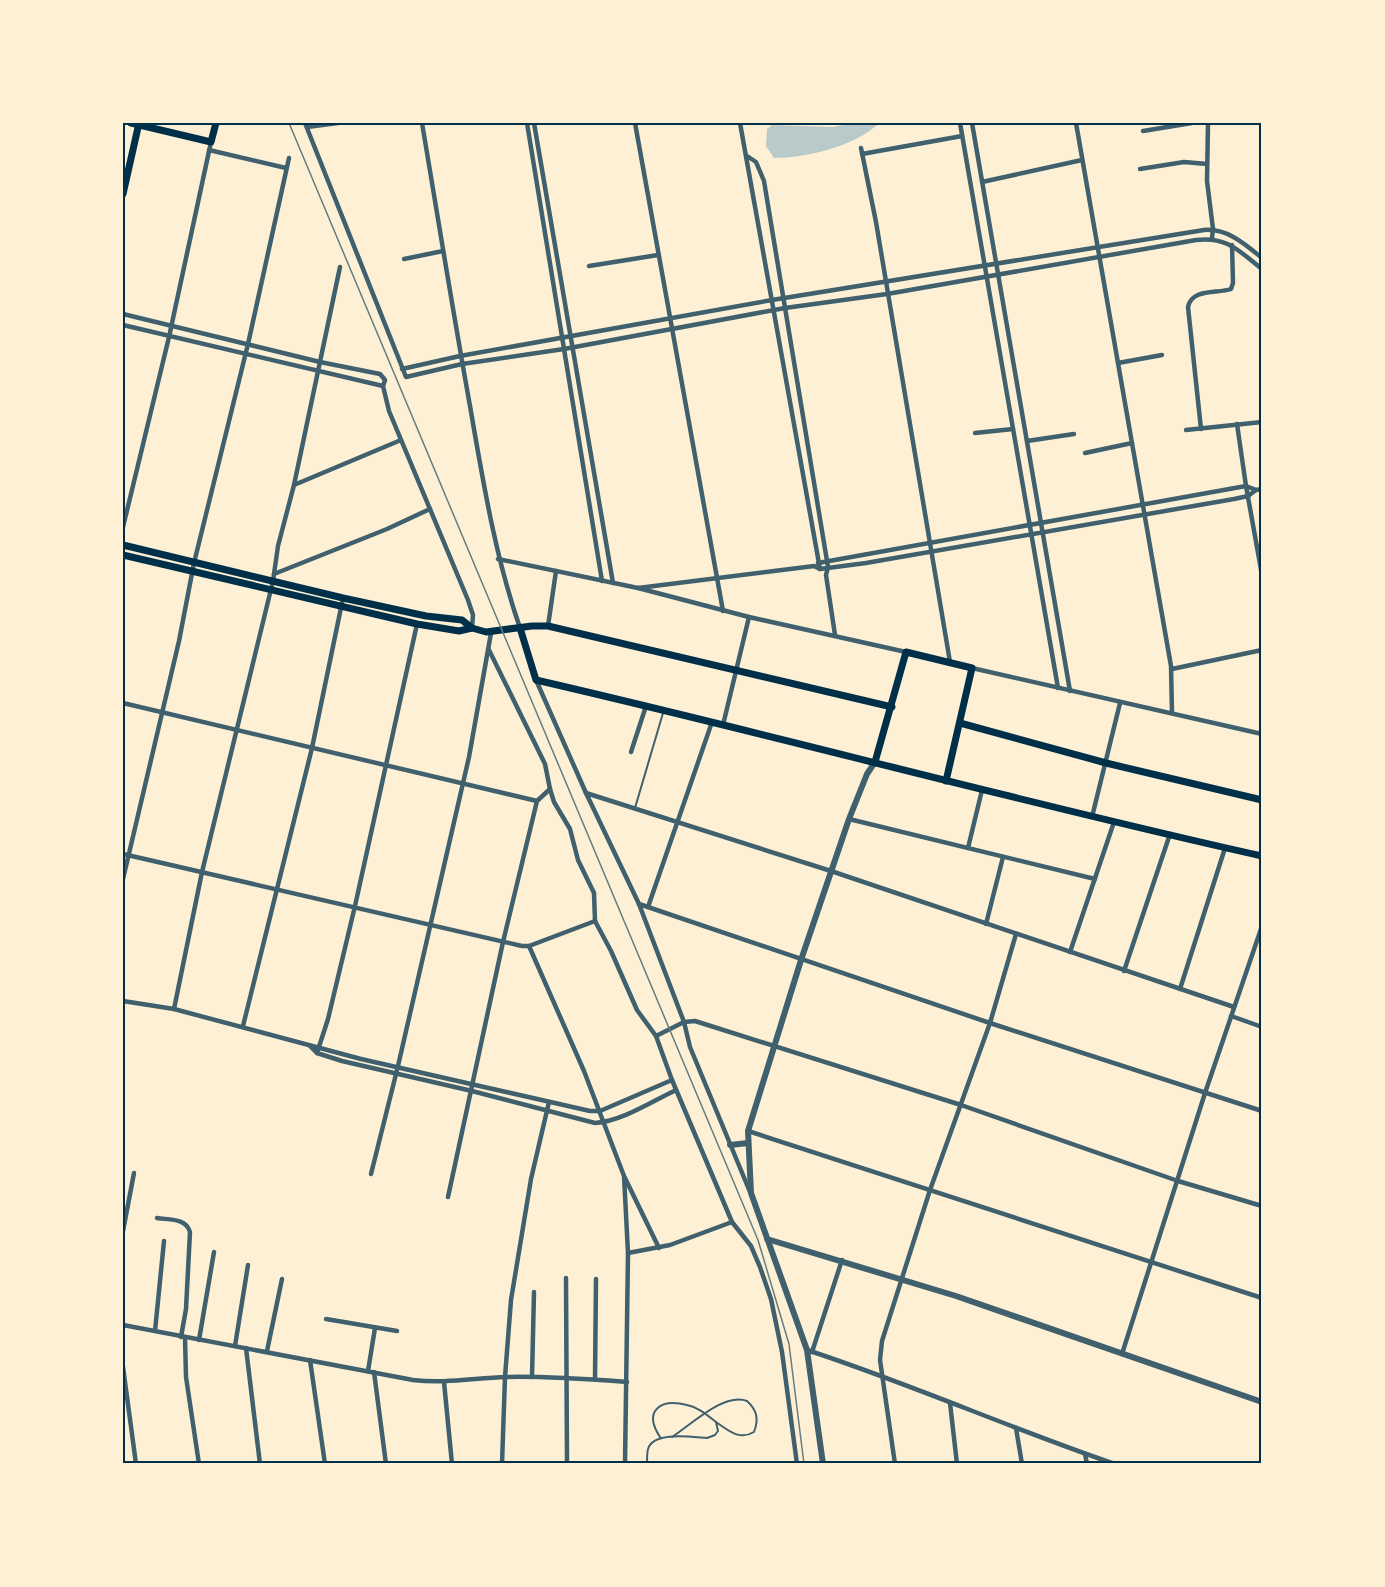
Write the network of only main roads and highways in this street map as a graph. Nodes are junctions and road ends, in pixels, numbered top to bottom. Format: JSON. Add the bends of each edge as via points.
{"nodes":[{"id":1,"x":216,"y":123,"type":"edge"},
{"id":2,"x":136,"y":124,"type":"edge"},
{"id":3,"x":123,"y":194,"type":"edge"},
{"id":4,"x":123,"y":545,"type":"edge"},
{"id":5,"x":123,"y":555,"type":"edge"},
{"id":6,"x":194,"y":567,"type":"junction"},
{"id":7,"x":472,"y":628,"type":"junction"},
{"id":8,"x":520,"y":628,"type":"junction"},
{"id":9,"x":892,"y":707,"type":"junction"},
{"id":10,"x":960,"y":723,"type":"junction"},
{"id":11,"x":876,"y":762,"type":"junction"},
{"id":12,"x":946,"y":781,"type":"junction"},
{"id":13,"x":1262,"y":800,"type":"edge"},
{"id":14,"x":1262,"y":856,"type":"edge"}],
"edges":[{"from":1,"to":2,"type":"main road","via":[[210,146]]},
{"from":2,"to":3,"type":"main road"},
{"from":4,"to":6,"type":"main road"},
{"from":5,"to":6,"type":"main road"},
{"from":6,"to":7,"type":"main road","via":[[270,590],[417,624],[459,631]]},
{"from":6,"to":7,"type":"main road","via":[[274,578],[343,598],[462,620]]},
{"from":7,"to":8,"type":"main road","via":[[492,633]]},
{"from":8,"to":9,"type":"main road","via":[[548,626]]},
{"from":8,"to":11,"type":"main road","via":[[536,680]]},
{"from":9,"to":10,"type":"main road","via":[[906,652],[950,662],[972,669]]},
{"from":9,"to":11,"type":"main road"},
{"from":10,"to":12,"type":"main road"},
{"from":10,"to":13,"type":"main road"},
{"from":11,"to":12,"type":"main road"},
{"from":12,"to":14,"type":"main road"}]}
